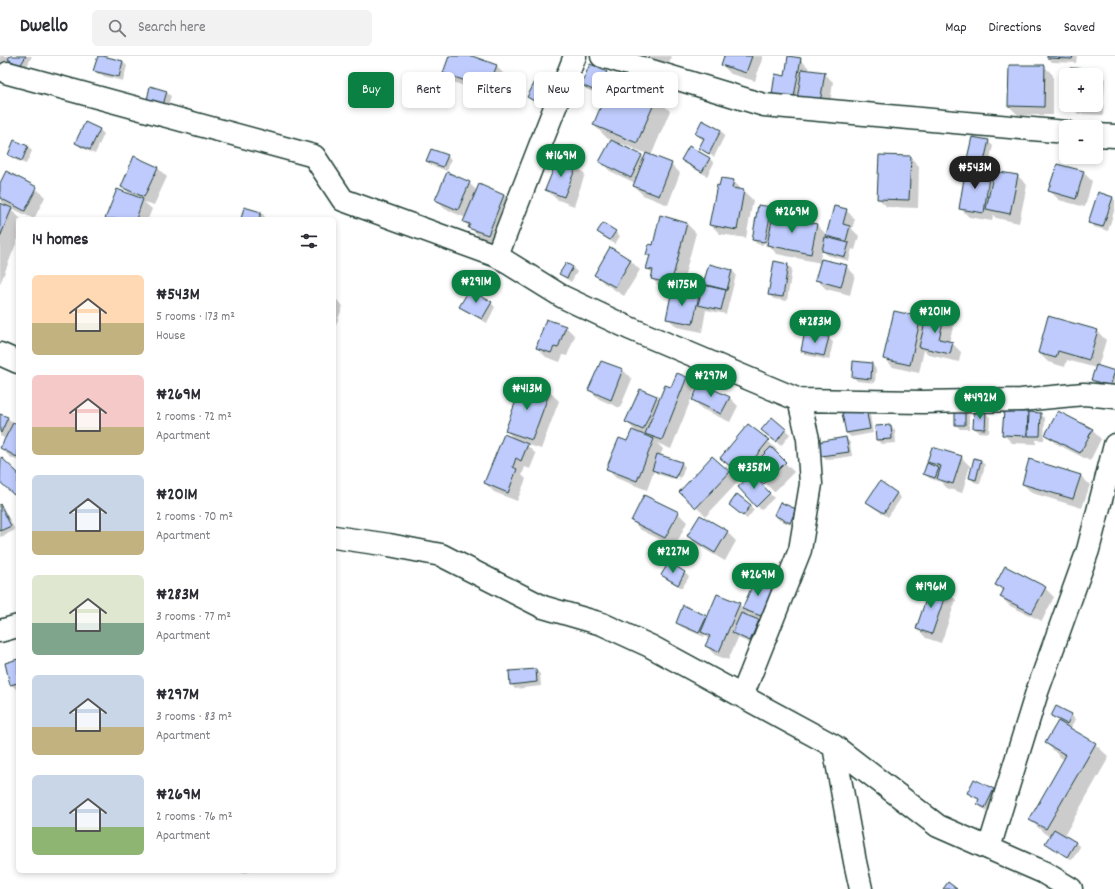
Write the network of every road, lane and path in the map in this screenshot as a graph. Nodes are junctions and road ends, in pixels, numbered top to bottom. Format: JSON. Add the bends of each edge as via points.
{"nodes":[{"id":1,"x":576,"y":56,"type":"edge"},
{"id":2,"x":602,"y":56,"type":"edge"},
{"id":3,"x":8,"y":73,"type":"dead end"},
{"id":4,"x":1059,"y":131,"type":"edge"},
{"id":5,"x":1103,"y":135,"type":"edge"},
{"id":6,"x":1115,"y":136,"type":"edge"},
{"id":7,"x":497,"y":256,"type":"junction"},
{"id":8,"x":0,"y":354,"type":"edge"},
{"id":9,"x":16,"y":361,"type":"edge"},
{"id":10,"x":1115,"y":397,"type":"edge"},
{"id":11,"x":799,"y":400,"type":"junction"},
{"id":12,"x":1115,"y":445,"type":"edge"},
{"id":13,"x":336,"y":536,"type":"edge"},
{"id":14,"x":16,"y":627,"type":"edge"},
{"id":15,"x":0,"y":631,"type":"edge"},
{"id":16,"x":742,"y":696,"type":"junction"},
{"id":17,"x":834,"y":746,"type":"junction"},
{"id":18,"x":989,"y":848,"type":"junction"},
{"id":19,"x":861,"y":889,"type":"edge"},
{"id":20,"x":1071,"y":889,"type":"edge"}],
"edges":[{"from":1,"to":7,"type":"street"},
{"from":2,"to":4,"type":"street","via":[[764,105]]},
{"from":3,"to":7,"type":"street","via":[[314,156],[343,200]]},
{"from":5,"to":6,"type":"street"},
{"from":7,"to":11,"type":"street","via":[[563,297],[629,328]]},
{"from":8,"to":9,"type":"street"},
{"from":10,"to":11,"type":"street","via":[[1084,394],[1021,400]]},
{"from":11,"to":16,"type":"street","via":[[808,439],[811,484],[800,550]]},
{"from":12,"to":18,"type":"street","via":[[1088,550],[1037,692]]},
{"from":13,"to":16,"type":"street","via":[[441,554],[543,607],[602,624],[650,646]]},
{"from":14,"to":15,"type":"street"},
{"from":16,"to":17,"type":"street"},
{"from":17,"to":18,"type":"street","via":[[938,826]]},
{"from":17,"to":19,"type":"street"},
{"from":18,"to":20,"type":"street","via":[[1043,872]]}]}
